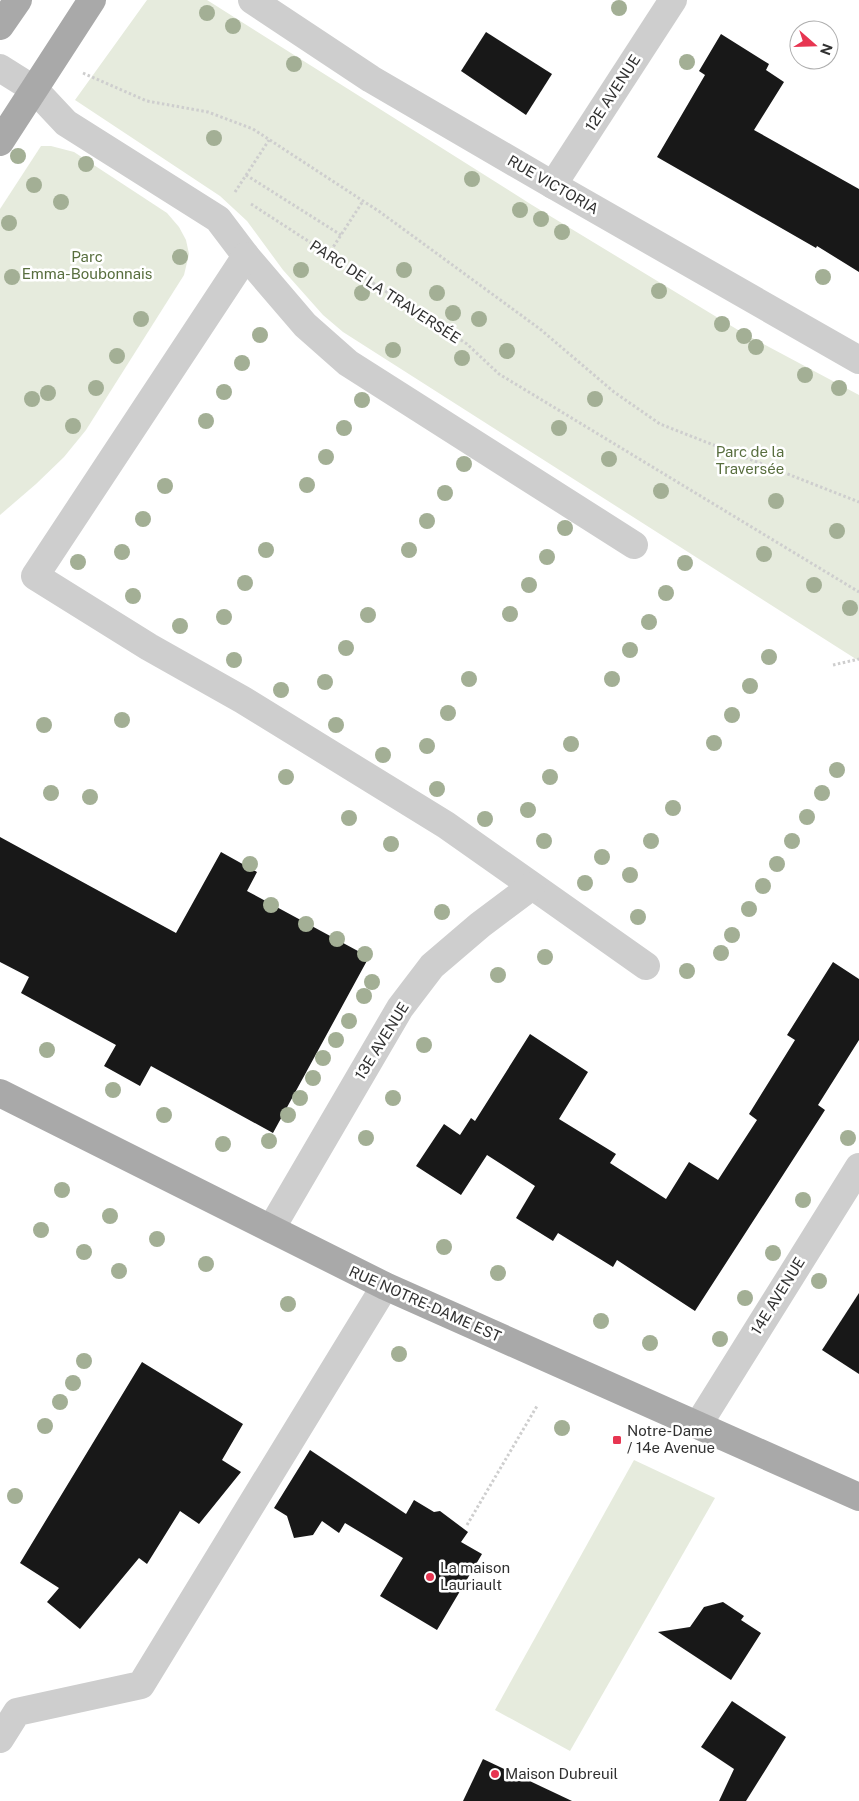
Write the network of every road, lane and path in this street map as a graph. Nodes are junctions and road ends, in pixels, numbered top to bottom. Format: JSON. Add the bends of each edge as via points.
{"nodes":[{"id":1,"x":18,"y":0,"type":"edge"},
{"id":2,"x":92,"y":0,"type":"edge"},
{"id":3,"x":252,"y":0,"type":"edge"},
{"id":4,"x":673,"y":0,"type":"edge"},
{"id":5,"x":0,"y":26,"type":"edge"},
{"id":6,"x":0,"y":68,"type":"edge"},
{"id":7,"x":78,"y":70,"type":"dead end"},
{"id":8,"x":35,"y":90,"type":"junction"},
{"id":9,"x":269,"y":140,"type":"junction"},
{"id":10,"x":0,"y":142,"type":"edge"},
{"id":11,"x":246,"y":175,"type":"junction"},
{"id":12,"x":553,"y":186,"type":"junction"},
{"id":13,"x":226,"y":188,"type":"dead end"},
{"id":14,"x":234,"y":193,"type":"junction"},
{"id":15,"x":242,"y":198,"type":"dead end"},
{"id":16,"x":363,"y":201,"type":"junction"},
{"id":17,"x":250,"y":203,"type":"dead end"},
{"id":18,"x":341,"y":235,"type":"junction"},
{"id":19,"x":328,"y":255,"type":"junction"},
{"id":20,"x":246,"y":256,"type":"junction"},
{"id":21,"x":859,"y":360,"type":"edge"},
{"id":22,"x":859,"y":502,"type":"edge"},
{"id":23,"x":634,"y":545,"type":"dead end"},
{"id":24,"x":859,"y":592,"type":"edge"},
{"id":25,"x":859,"y":659,"type":"edge"},
{"id":26,"x":833,"y":665,"type":"dead end"},
{"id":27,"x":532,"y":886,"type":"junction"},
{"id":28,"x":646,"y":966,"type":"dead end"},
{"id":29,"x":0,"y":1093,"type":"edge"},
{"id":30,"x":859,"y":1167,"type":"edge"},
{"id":31,"x":271,"y":1229,"type":"junction"},
{"id":32,"x":385,"y":1286,"type":"junction"},
{"id":33,"x":537,"y":1406,"type":"dead end"},
{"id":34,"x":698,"y":1425,"type":"junction"},
{"id":35,"x":859,"y":1497,"type":"edge"},
{"id":36,"x":467,"y":1525,"type":"dead end"},
{"id":37,"x":0,"y":1739,"type":"edge"}],
"edges":[{"from":1,"to":5,"type":"main road"},
{"from":2,"to":8,"type":"main road"},
{"from":3,"to":12,"type":"street","name":"RUE VICTORIA","via":[[371,79]]},
{"from":4,"to":12,"type":"street","name":"12E AVENUE"},
{"from":6,"to":8,"type":"street"},
{"from":7,"to":9,"type":"path","via":[[147,101],[208,112],[253,129]]},
{"from":8,"to":10,"type":"main road"},
{"from":8,"to":20,"type":"street","via":[[66,123],[218,219]]},
{"from":9,"to":11,"type":"path"},
{"from":9,"to":16,"type":"path"},
{"from":11,"to":14,"type":"path"},
{"from":11,"to":18,"type":"path"},
{"from":12,"to":21,"type":"street","name":"RUE VICTORIA"},
{"from":13,"to":14,"type":"path"},
{"from":14,"to":15,"type":"path"},
{"from":16,"to":18,"type":"path"},
{"from":16,"to":22,"type":"path","via":[[540,329],[614,392],[660,424]]},
{"from":17,"to":19,"type":"path","name":"PARC DE LA TRAVERSÉE"},
{"from":18,"to":19,"type":"path"},
{"from":19,"to":24,"type":"path","name":"PARC DE LA TRAVERSÉE","via":[[467,344],[500,374]]},
{"from":20,"to":23,"type":"street","via":[[305,324],[348,363]]},
{"from":20,"to":27,"type":"street","via":[[35,576],[446,825]]},
{"from":25,"to":26,"type":"path"},
{"from":27,"to":28,"type":"street"},
{"from":27,"to":31,"type":"street","name":"13E AVENUE","via":[[432,966],[400,1008]]},
{"from":29,"to":31,"type":"main road","name":"RUE NOTRE-DAME EST"},
{"from":30,"to":34,"type":"street","name":"14E AVENUE"},
{"from":31,"to":32,"type":"main road","name":"RUE NOTRE-DAME EST"},
{"from":32,"to":34,"type":"main road","name":"RUE NOTRE-DAME EST"},
{"from":32,"to":37,"type":"street","via":[[141,1685],[17,1712]]},
{"from":33,"to":36,"type":"path"},
{"from":34,"to":35,"type":"main road","name":"RUE NOTRE-DAME EST"}]}
